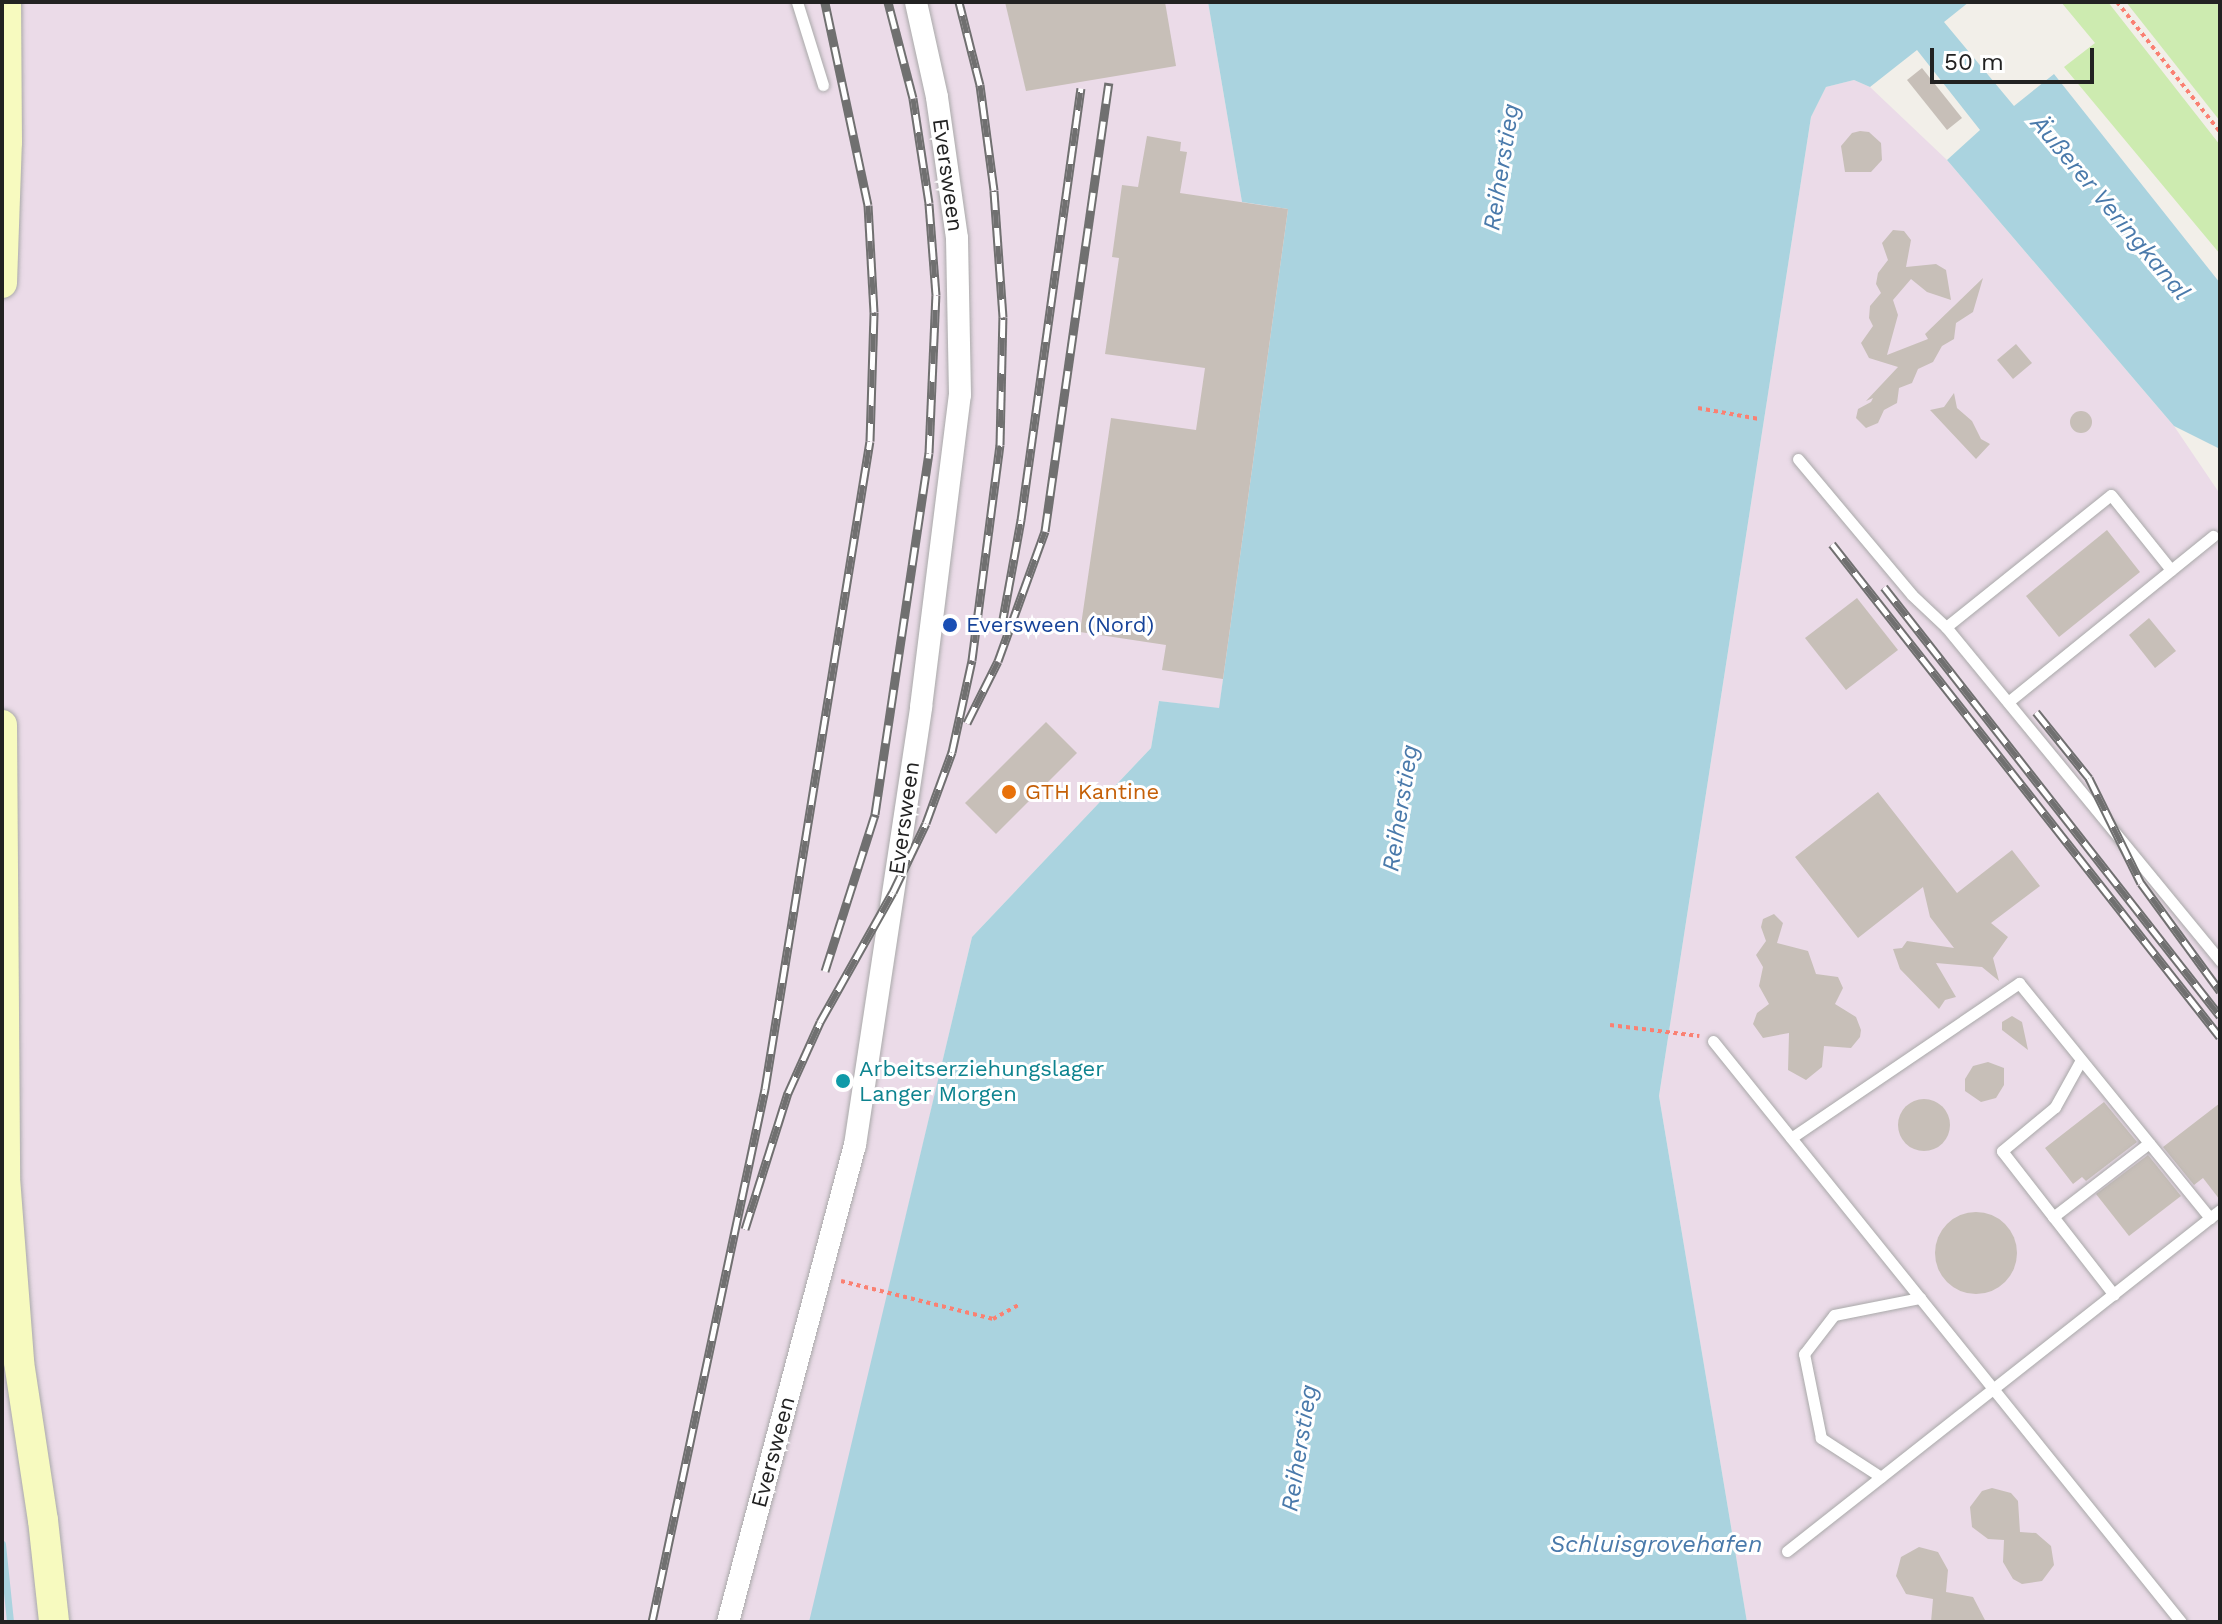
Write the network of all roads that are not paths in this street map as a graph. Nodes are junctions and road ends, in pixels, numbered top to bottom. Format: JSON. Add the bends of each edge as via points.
{"nodes":[{"id":1,"x":797,"y":2,"type":"edge"},
{"id":2,"x":916,"y":2,"type":"edge"},
{"id":3,"x":5,"y":7,"type":"edge"},
{"id":4,"x":823,"y":85,"type":"dead end"},
{"id":5,"x":2,"y":283,"type":"edge"},
{"id":6,"x":1798,"y":459,"type":"dead end"},
{"id":7,"x":2213,"y":536,"type":"dead end"},
{"id":8,"x":2171,"y":570,"type":"junction"},
{"id":9,"x":1946,"y":627,"type":"junction"},
{"id":10,"x":2008,"y":702,"type":"junction"},
{"id":11,"x":2,"y":725,"type":"edge"},
{"id":12,"x":2220,"y":961,"type":"edge"},
{"id":13,"x":1713,"y":1041,"type":"dead end"},
{"id":14,"x":2081,"y":1060,"type":"junction"},
{"id":15,"x":1791,"y":1138,"type":"junction"},
{"id":16,"x":2149,"y":1143,"type":"junction"},
{"id":17,"x":3,"y":1178,"type":"edge"},
{"id":18,"x":2215,"y":1214,"type":"edge"},
{"id":19,"x":2053,"y":1217,"type":"junction"},
{"id":20,"x":5,"y":1230,"type":"edge"},
{"id":21,"x":2114,"y":1295,"type":"junction"},
{"id":22,"x":1920,"y":1298,"type":"junction"},
{"id":23,"x":1994,"y":1390,"type":"junction"},
{"id":24,"x":1881,"y":1477,"type":"junction"},
{"id":25,"x":1787,"y":1551,"type":"dead end"},
{"id":26,"x":54,"y":1622,"type":"edge"},
{"id":27,"x":728,"y":1622,"type":"edge"},
{"id":28,"x":2181,"y":1622,"type":"edge"}],
"edges":[{"from":1,"to":4,"type":"lane"},
{"from":2,"to":27,"type":"street","name":"Eversween","via":[[937,97],[957,238],[960,395],[921,707],[855,1145]]},
{"from":3,"to":5,"type":"main road","via":[[8,129]]},
{"from":6,"to":9,"type":"lane","via":[[1912,595]]},
{"from":7,"to":8,"type":"lane"},
{"from":8,"to":9,"type":"lane","via":[[2111,495]]},
{"from":8,"to":10,"type":"lane"},
{"from":9,"to":10,"type":"lane"},
{"from":10,"to":12,"type":"lane"},
{"from":11,"to":17,"type":"main road"},
{"from":13,"to":15,"type":"lane"},
{"from":14,"to":15,"type":"lane","via":[[2019,983]]},
{"from":14,"to":16,"type":"lane"},
{"from":14,"to":19,"type":"lane","via":[[2055,1107],[2002,1151]]},
{"from":15,"to":22,"type":"lane"},
{"from":16,"to":18,"type":"lane"},
{"from":16,"to":19,"type":"lane"},
{"from":17,"to":20,"type":"main road"},
{"from":18,"to":21,"type":"lane"},
{"from":19,"to":21,"type":"lane"},
{"from":20,"to":26,"type":"main road"},
{"from":21,"to":23,"type":"lane"},
{"from":22,"to":23,"type":"lane"},
{"from":22,"to":24,"type":"lane","via":[[1834,1315],[1804,1354],[1821,1438]]},
{"from":23,"to":24,"type":"lane"},
{"from":23,"to":28,"type":"lane"},
{"from":24,"to":25,"type":"lane"}]}
